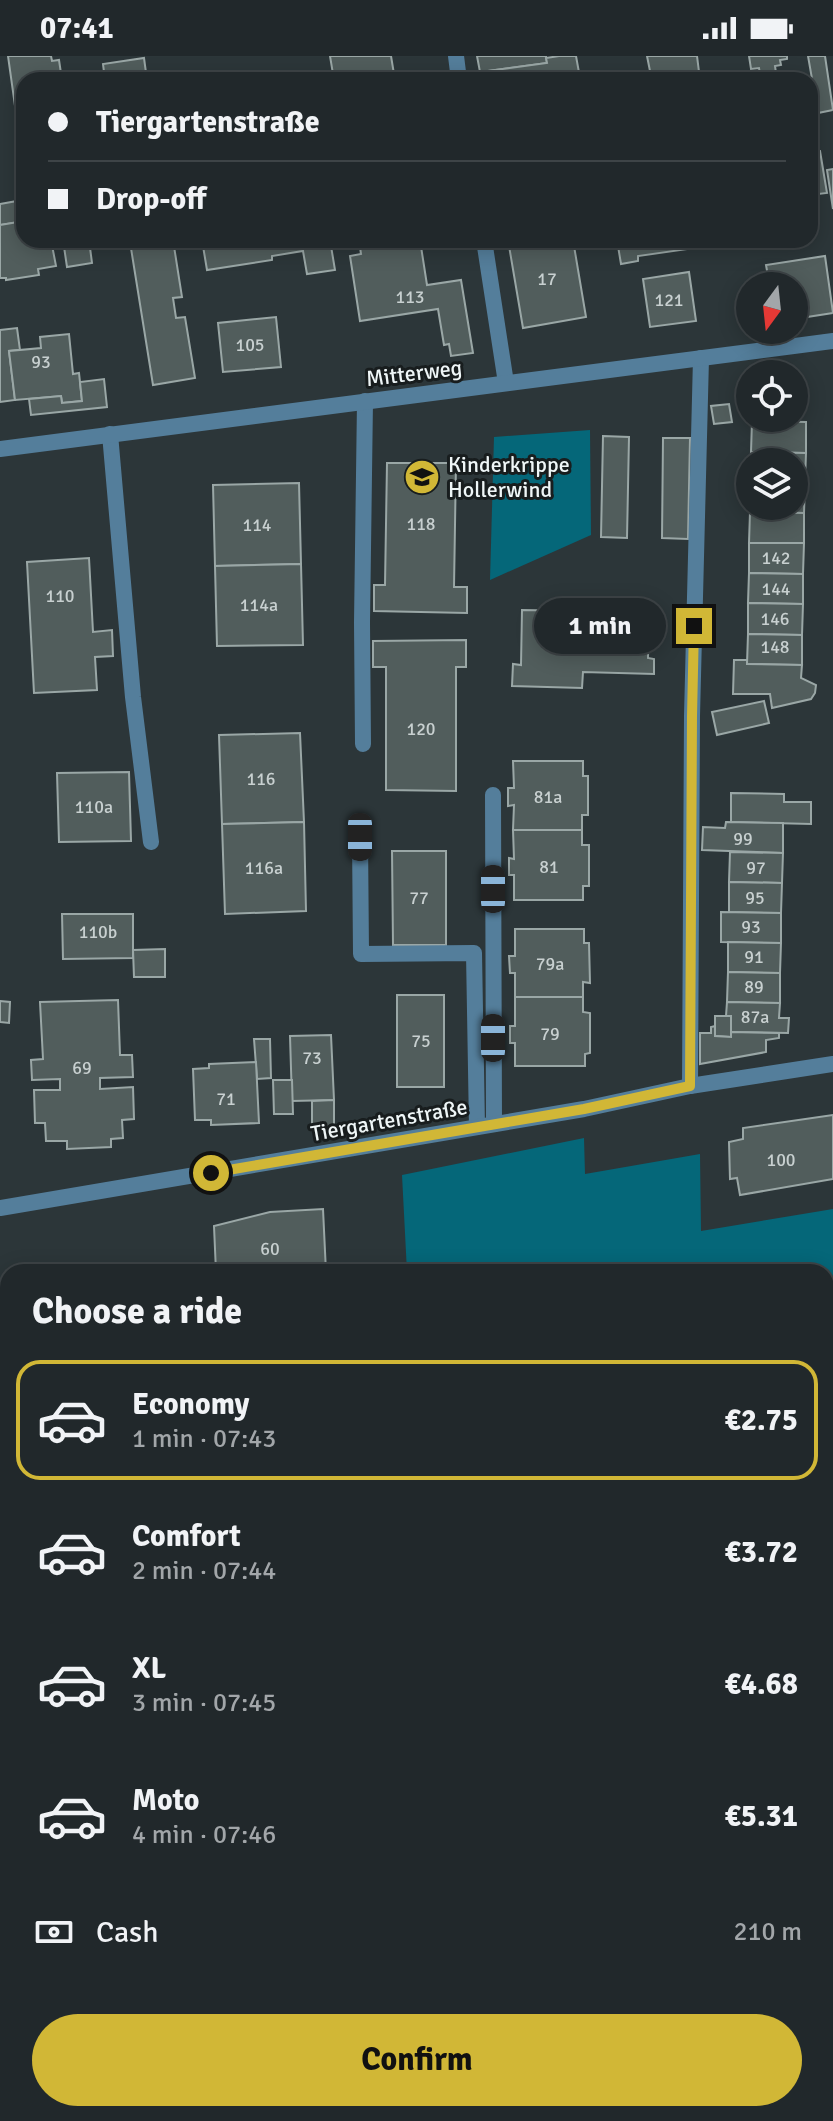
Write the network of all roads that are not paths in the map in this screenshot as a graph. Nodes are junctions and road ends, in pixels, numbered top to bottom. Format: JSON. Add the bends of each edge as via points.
{"nodes":[{"id":1,"x":485,"y":248,"type":"edge"},
{"id":2,"x":833,"y":341,"type":"edge"},
{"id":3,"x":701,"y":358,"type":"junction"},
{"id":4,"x":506,"y":383,"type":"junction"},
{"id":5,"x":365,"y":401,"type":"junction"},
{"id":6,"x":110,"y":434,"type":"junction"},
{"id":7,"x":0,"y":449,"type":"edge"},
{"id":8,"x":363,"y":744,"type":"dead end"},
{"id":9,"x":493,"y":795,"type":"dead end"},
{"id":10,"x":360,"y":837,"type":"dead end"},
{"id":11,"x":151,"y":842,"type":"dead end"},
{"id":12,"x":833,"y":1064,"type":"edge"},
{"id":13,"x":690,"y":1086,"type":"junction"},
{"id":14,"x":485,"y":1126,"type":"junction"},
{"id":15,"x":0,"y":1208,"type":"edge"}],
"edges":[{"from":1,"to":4,"type":"street"},
{"from":2,"to":3,"type":"street","name":"Mitterweg"},
{"from":3,"to":4,"type":"street","name":"Mitterweg"},
{"from":3,"to":13,"type":"street"},
{"from":4,"to":5,"type":"street","name":"Mitterweg"},
{"from":5,"to":6,"type":"street","name":"Mitterweg"},
{"from":5,"to":8,"type":"street"},
{"from":6,"to":7,"type":"street","name":"Mitterweg"},
{"from":6,"to":11,"type":"street"},
{"from":9,"to":14,"type":"street"},
{"from":10,"to":14,"type":"street","via":[[361,954],[474,953]]},
{"from":12,"to":13,"type":"street","name":"Tiergartenstraße"},
{"from":13,"to":14,"type":"street","name":"Tiergartenstraße"},
{"from":14,"to":15,"type":"street","name":"Tiergartenstraße"}]}
